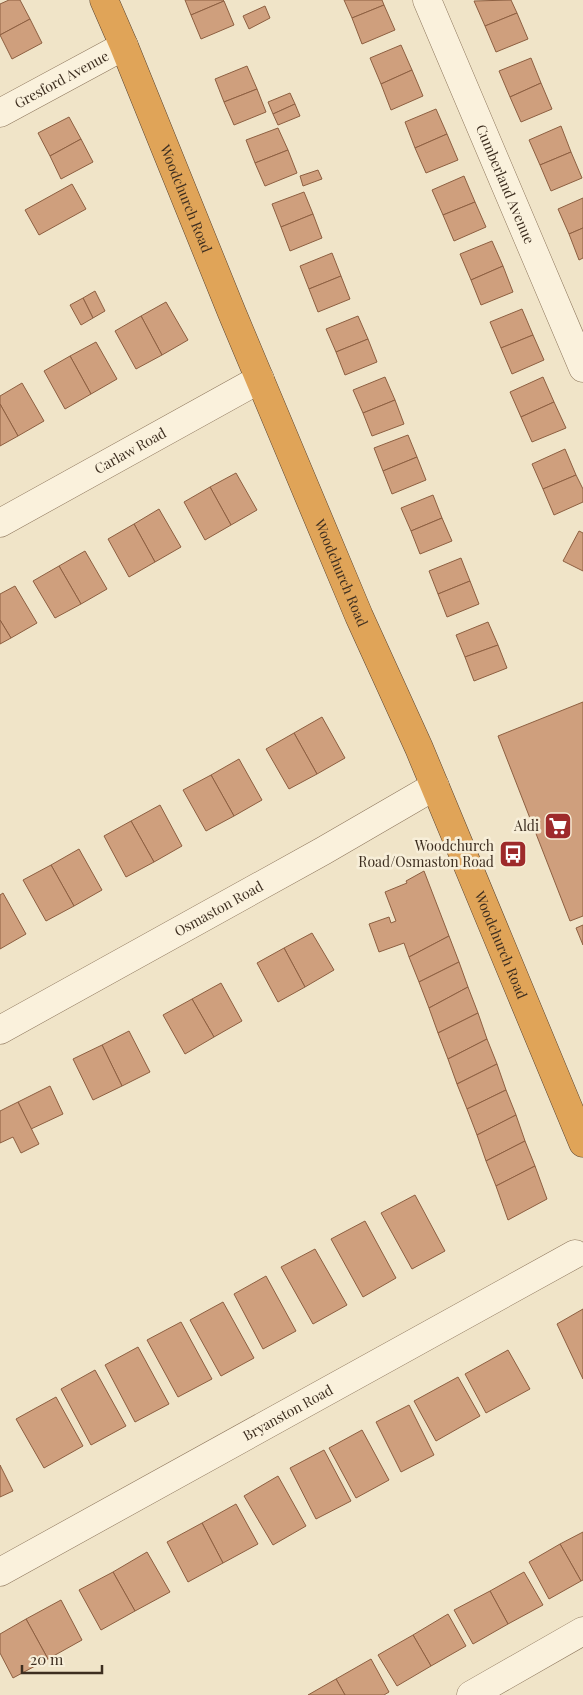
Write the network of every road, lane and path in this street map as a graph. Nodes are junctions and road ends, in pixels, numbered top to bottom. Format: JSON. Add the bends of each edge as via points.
{"nodes":[{"id":1,"x":104,"y":0,"type":"edge"},
{"id":2,"x":427,"y":0,"type":"edge"},
{"id":3,"x":124,"y":46,"type":"junction"},
{"id":4,"x":0,"y":113,"type":"edge"},
{"id":5,"x":583,"y":368,"type":"edge"},
{"id":6,"x":260,"y":380,"type":"junction"},
{"id":7,"x":0,"y":523,"type":"edge"},
{"id":8,"x":435,"y":786,"type":"junction"},
{"id":9,"x":0,"y":1030,"type":"edge"},
{"id":10,"x":583,"y":1143,"type":"edge"},
{"id":11,"x":575,"y":1254,"type":"dead end"},
{"id":12,"x":0,"y":1572,"type":"edge"},
{"id":13,"x":583,"y":1631,"type":"edge"},
{"id":14,"x":471,"y":1695,"type":"edge"}],
"edges":[{"from":1,"to":3,"type":"highway","name":"Woodchurch Road"},
{"from":2,"to":5,"type":"street","name":"Cumberland Avenue"},
{"from":3,"to":4,"type":"street","name":"Gresford Avenue"},
{"from":3,"to":6,"type":"highway","name":"Woodchurch Road"},
{"from":6,"to":7,"type":"street","name":"Carlaw Road"},
{"from":6,"to":8,"type":"highway","name":"Woodchurch Road","via":[[359,616]]},
{"from":8,"to":9,"type":"street","name":"Osmaston Road"},
{"from":8,"to":10,"type":"highway","name":"Woodchurch Road"},
{"from":11,"to":12,"type":"street","name":"Bryanston Road"},
{"from":13,"to":14,"type":"street"}]}
